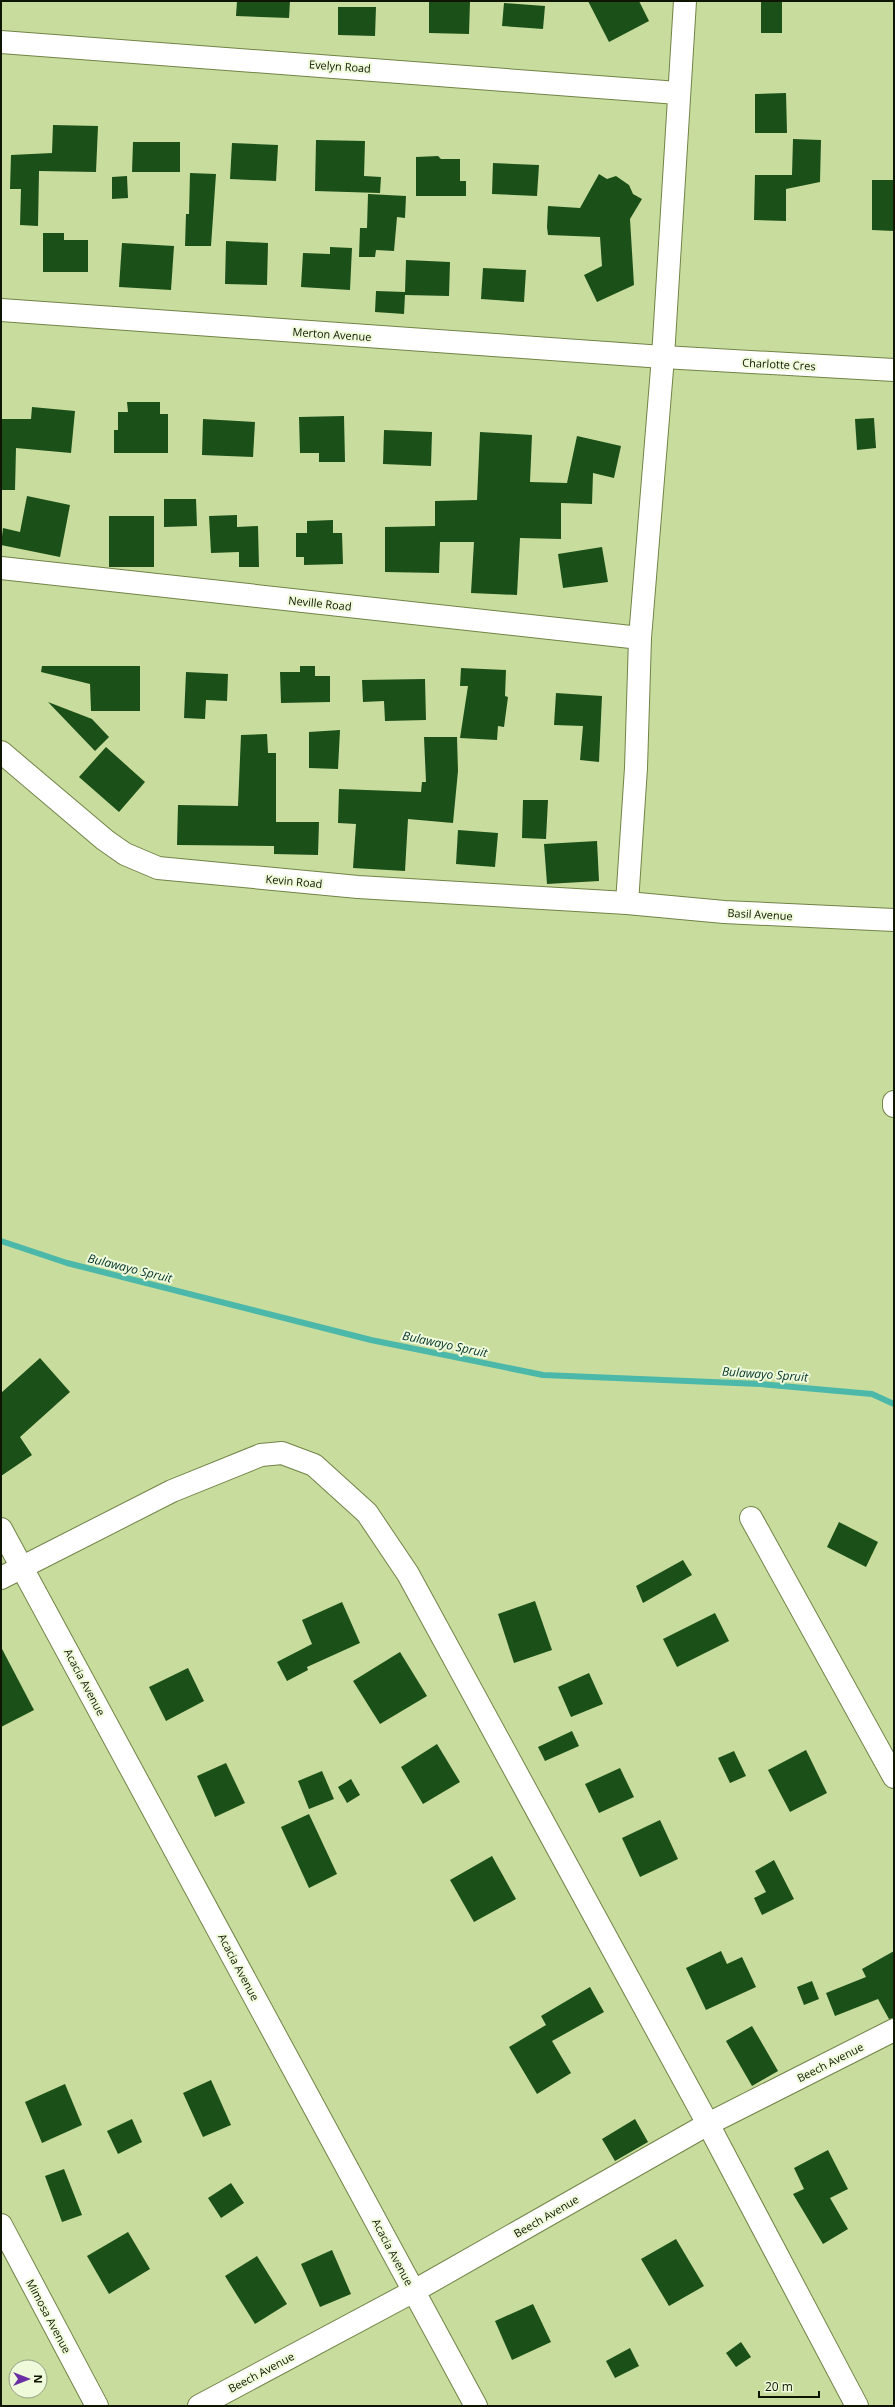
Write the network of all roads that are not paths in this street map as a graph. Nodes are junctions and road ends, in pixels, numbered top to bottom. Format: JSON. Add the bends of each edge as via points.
{"nodes":[{"id":1,"x":685,"y":1,"type":"edge"},
{"id":2,"x":1,"y":42,"type":"edge"},
{"id":3,"x":678,"y":93,"type":"junction"},
{"id":4,"x":1,"y":310,"type":"edge"},
{"id":5,"x":664,"y":357,"type":"junction"},
{"id":6,"x":894,"y":370,"type":"edge"},
{"id":7,"x":1,"y":568,"type":"edge"},
{"id":8,"x":640,"y":638,"type":"junction"},
{"id":9,"x":1,"y":752,"type":"edge"},
{"id":10,"x":627,"y":903,"type":"junction"},
{"id":11,"x":894,"y":920,"type":"edge"},
{"id":12,"x":894,"y":1102,"type":"edge"},
{"id":13,"x":894,"y":1106,"type":"edge"},
{"id":14,"x":751,"y":1518,"type":"dead end"},
{"id":15,"x":1,"y":1529,"type":"edge"},
{"id":16,"x":22,"y":1566,"type":"junction"},
{"id":17,"x":1,"y":1578,"type":"edge"},
{"id":18,"x":894,"y":1777,"type":"edge"},
{"id":19,"x":894,"y":2030,"type":"edge"},
{"id":20,"x":708,"y":2124,"type":"junction"},
{"id":21,"x":1,"y":2225,"type":"edge"},
{"id":22,"x":414,"y":2291,"type":"junction"},
{"id":23,"x":97,"y":2406,"type":"edge"},
{"id":24,"x":199,"y":2406,"type":"edge"},
{"id":25,"x":476,"y":2406,"type":"edge"},
{"id":26,"x":857,"y":2406,"type":"edge"}],
"edges":[{"from":1,"to":3,"type":"street"},
{"from":2,"to":3,"type":"street","name":"Evelyn Road"},
{"from":3,"to":5,"type":"street"},
{"from":4,"to":5,"type":"street","name":"Merton Avenue"},
{"from":5,"to":6,"type":"street","name":"Charlotte Cres"},
{"from":5,"to":8,"type":"street"},
{"from":7,"to":8,"type":"street","name":"Neville Road"},
{"from":8,"to":10,"type":"street","via":[[636,768]]},
{"from":9,"to":10,"type":"street","name":"Kevin Road","via":[[104,840],[125,854],[158,868],[358,887]]},
{"from":10,"to":11,"type":"street","name":"Basil Avenue","via":[[724,912]]},
{"from":12,"to":13,"type":"street"},
{"from":14,"to":18,"type":"street"},
{"from":15,"to":16,"type":"street","name":"Acacia Avenue"},
{"from":16,"to":17,"type":"street"},
{"from":16,"to":20,"type":"street","via":[[172,1491],[261,1455],[282,1453],[314,1465],[367,1513],[408,1574]]},
{"from":16,"to":22,"type":"street","name":"Acacia Avenue"},
{"from":19,"to":20,"type":"street","name":"Beech Avenue"},
{"from":20,"to":22,"type":"street","name":"Beech Avenue"},
{"from":20,"to":26,"type":"street"},
{"from":21,"to":23,"type":"street","name":"Mimosa Avenue"},
{"from":22,"to":24,"type":"street","name":"Beech Avenue"},
{"from":22,"to":25,"type":"street","name":"Acacia Avenue"}]}
